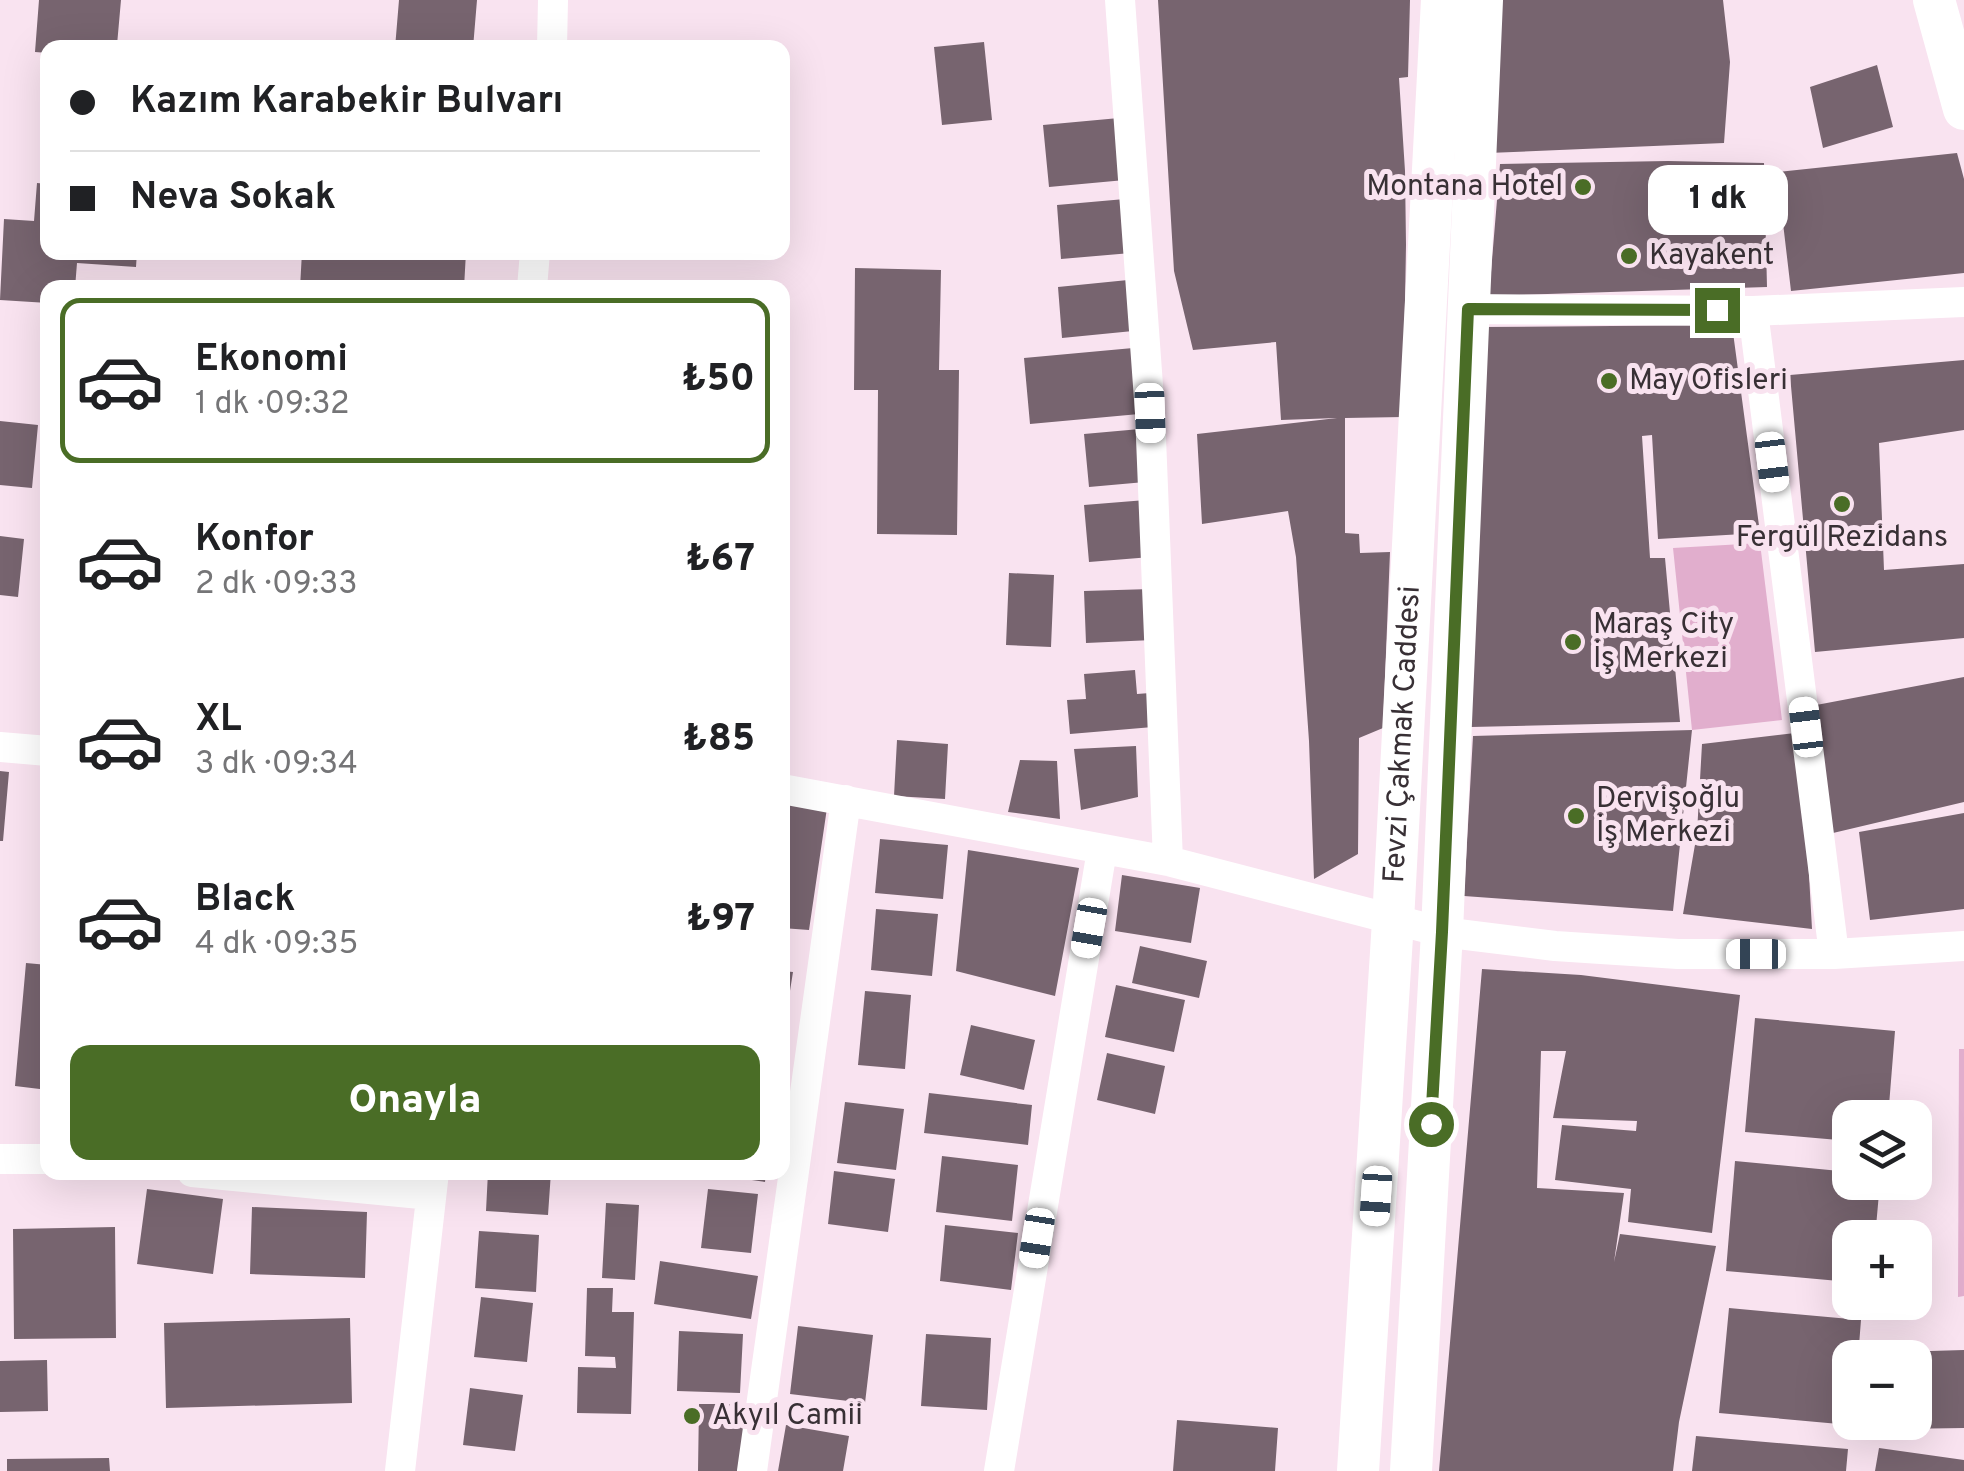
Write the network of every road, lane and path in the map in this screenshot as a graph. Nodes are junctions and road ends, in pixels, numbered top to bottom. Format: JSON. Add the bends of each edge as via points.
{"nodes":[{"id":1,"x":553,"y":0,"type":"edge"},
{"id":2,"x":1120,"y":0,"type":"edge"},
{"id":3,"x":1442,"y":0,"type":"edge"},
{"id":4,"x":1482,"y":0,"type":"edge"},
{"id":5,"x":1934,"y":0,"type":"edge"},
{"id":6,"x":552,"y":40,"type":"edge"},
{"id":7,"x":1964,"y":109,"type":"edge"},
{"id":8,"x":1964,"y":302,"type":"edge"},
{"id":9,"x":1468,"y":309,"type":"junction"},
{"id":10,"x":1753,"y":311,"type":"junction"},
{"id":11,"x":0,"y":746,"type":"edge"},
{"id":12,"x":40,"y":750,"type":"edge"},
{"id":13,"x":790,"y":790,"type":"edge"},
{"id":14,"x":846,"y":800,"type":"junction"},
{"id":15,"x":1102,"y":850,"type":"junction"},
{"id":16,"x":1168,"y":861,"type":"junction"},
{"id":17,"x":1393,"y":921,"type":"junction"},
{"id":18,"x":1442,"y":932,"type":"junction"},
{"id":19,"x":1964,"y":946,"type":"edge"},
{"id":20,"x":1834,"y":954,"type":"junction"},
{"id":21,"x":40,"y":1159,"type":"edge"},
{"id":22,"x":0,"y":1160,"type":"edge"},
{"id":23,"x":353,"y":1180,"type":"edge"},
{"id":24,"x":433,"y":1184,"type":"edge"},
{"id":25,"x":400,"y":1471,"type":"edge"},
{"id":26,"x":752,"y":1471,"type":"edge"},
{"id":27,"x":998,"y":1471,"type":"edge"},
{"id":28,"x":1358,"y":1471,"type":"edge"},
{"id":29,"x":1411,"y":1471,"type":"edge"}],
"edges":[{"from":1,"to":6,"type":"street"},
{"from":2,"to":16,"type":"street","via":[[1150,413]]},
{"from":3,"to":17,"type":"main road","name":"Fevzi Çakmak Caddesi"},
{"from":4,"to":9,"type":"main road"},
{"from":5,"to":7,"type":"main road"},
{"from":8,"to":10,"type":"street"},
{"from":9,"to":10,"type":"street"},
{"from":9,"to":18,"type":"main road"},
{"from":10,"to":20,"type":"street"},
{"from":11,"to":12,"type":"street"},
{"from":13,"to":14,"type":"street"},
{"from":14,"to":15,"type":"street"},
{"from":14,"to":26,"type":"street"},
{"from":15,"to":16,"type":"street"},
{"from":15,"to":27,"type":"street"},
{"from":16,"to":17,"type":"street"},
{"from":17,"to":18,"type":"street"},
{"from":17,"to":28,"type":"main road","name":"Fevzi Çakmak Caddesi"},
{"from":18,"to":20,"type":"street","via":[[1678,954]]},
{"from":18,"to":29,"type":"main road"},
{"from":19,"to":20,"type":"street"},
{"from":21,"to":22,"type":"street"},
{"from":23,"to":24,"type":"street"},
{"from":24,"to":25,"type":"street"}]}
